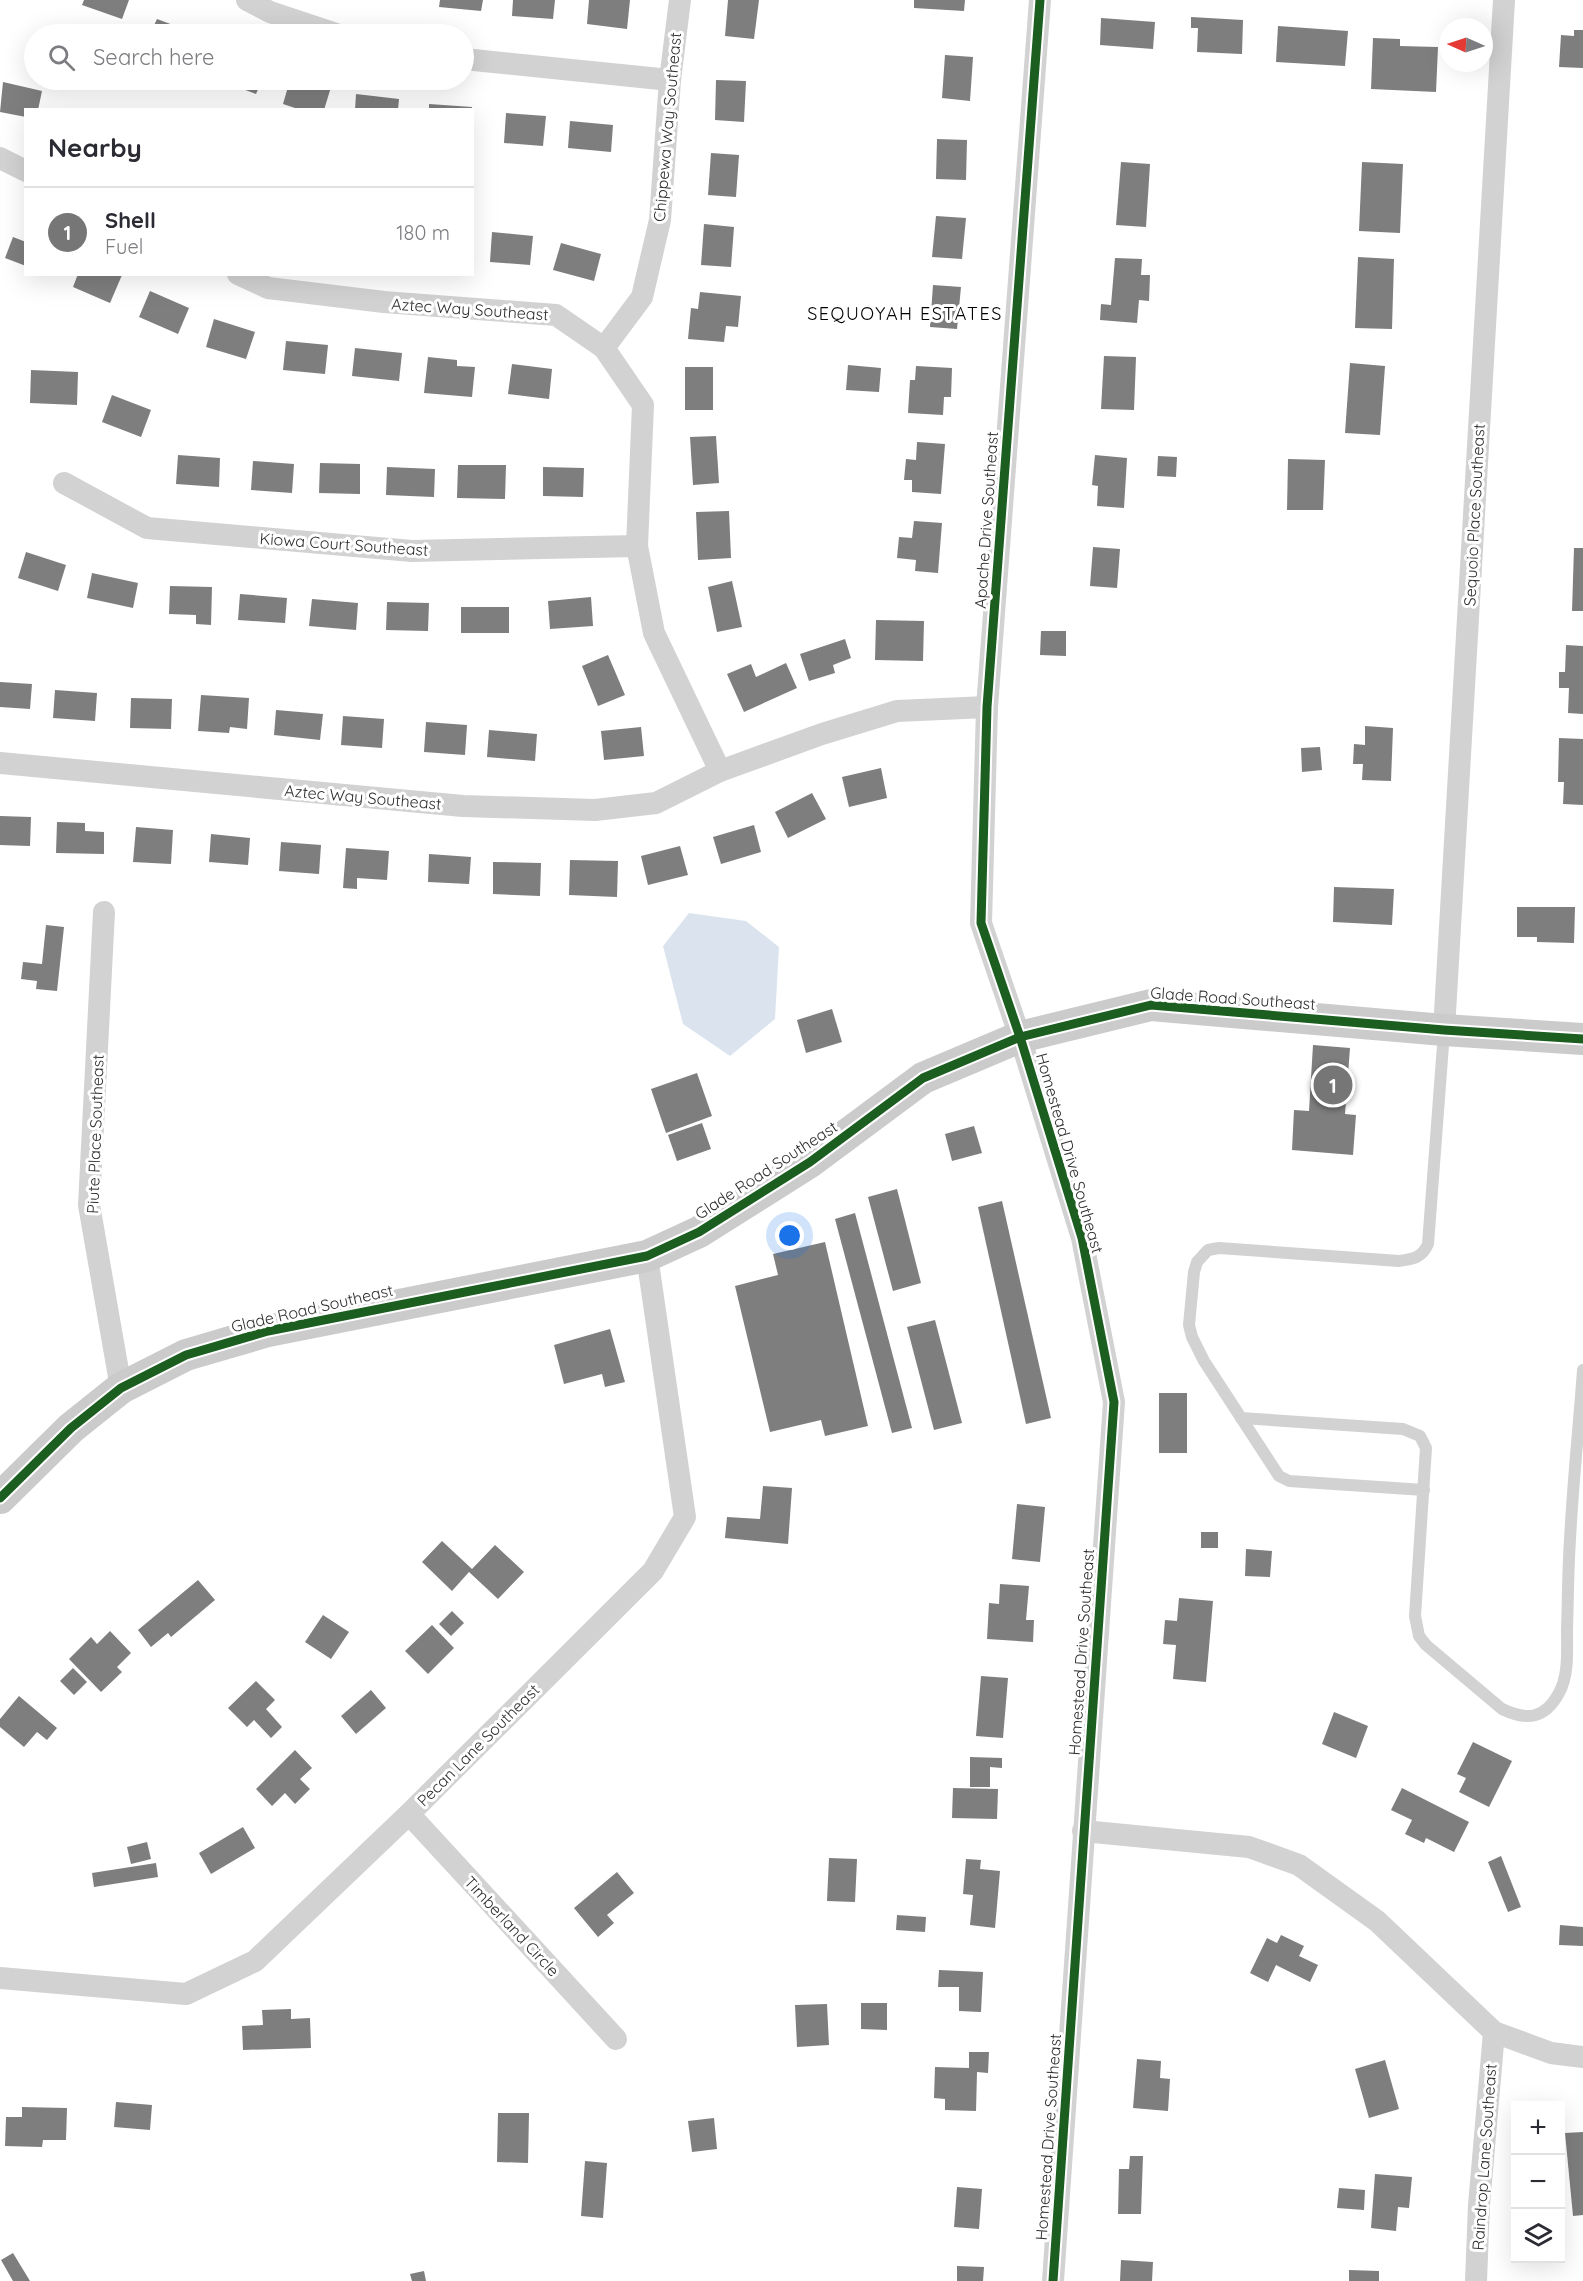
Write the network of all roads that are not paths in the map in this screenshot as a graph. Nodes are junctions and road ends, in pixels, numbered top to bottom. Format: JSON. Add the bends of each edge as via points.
{"nodes":[{"id":1,"x":247,"y":0,"type":"edge"},
{"id":2,"x":680,"y":0,"type":"edge"},
{"id":3,"x":1040,"y":0,"type":"edge"},
{"id":4,"x":1504,"y":0,"type":"edge"},
{"id":5,"x":306,"y":24,"type":"edge"},
{"id":6,"x":474,"y":60,"type":"edge"},
{"id":7,"x":670,"y":80,"type":"junction"},
{"id":8,"x":0,"y":158,"type":"edge"},
{"id":9,"x":24,"y":170,"type":"edge"},
{"id":10,"x":242,"y":276,"type":"edge"},
{"id":11,"x":604,"y":348,"type":"junction"},
{"id":12,"x":64,"y":483,"type":"dead end"},
{"id":13,"x":637,"y":546,"type":"junction"},
{"id":14,"x":987,"y":707,"type":"junction"},
{"id":15,"x":0,"y":763,"type":"edge"},
{"id":16,"x":720,"y":771,"type":"junction"},
{"id":17,"x":104,"y":912,"type":"dead end"},
{"id":18,"x":1444,"y":1030,"type":"junction"},
{"id":19,"x":1020,"y":1036,"type":"junction"},
{"id":20,"x":1583,"y":1039,"type":"edge"},
{"id":21,"x":647,"y":1256,"type":"junction"},
{"id":22,"x":1583,"y":1370,"type":"edge"},
{"id":23,"x":121,"y":1388,"type":"junction"},
{"id":24,"x":1241,"y":1418,"type":"junction"},
{"id":25,"x":1424,"y":1490,"type":"junction"},
{"id":26,"x":0,"y":1498,"type":"edge"},
{"id":27,"x":409,"y":1814,"type":"junction"},
{"id":28,"x":1083,"y":1832,"type":"junction"},
{"id":29,"x":0,"y":1978,"type":"edge"},
{"id":30,"x":1494,"y":2032,"type":"junction"},
{"id":31,"x":616,"y":2038,"type":"dead end"},
{"id":32,"x":1583,"y":2057,"type":"edge"},
{"id":33,"x":1053,"y":2281,"type":"edge"},
{"id":34,"x":1476,"y":2281,"type":"edge"}],
"edges":[{"from":1,"to":5,"type":"street"},
{"from":2,"to":7,"type":"street","name":"Chippewa Way Southeast"},
{"from":3,"to":14,"type":"street","name":"Apache Drive Southeast"},
{"from":4,"to":18,"type":"street","name":"Sequoio Place Southeast"},
{"from":6,"to":7,"type":"street"},
{"from":7,"to":11,"type":"street","name":"Chippewa Way Southeast","via":[[660,220],[642,297]]},
{"from":8,"to":9,"type":"street"},
{"from":10,"to":11,"type":"street","name":"Aztec Way Southeast","via":[[268,288],[384,302],[556,315]]},
{"from":11,"to":13,"type":"street","name":"Aztec Way Southeast","via":[[643,405]]},
{"from":12,"to":13,"type":"street","name":"Kiowa Court Southeast","via":[[147,528],[412,550]]},
{"from":13,"to":16,"type":"street","name":"Aztec Way Southeast","via":[[654,633]]},
{"from":14,"to":16,"type":"street","name":"Aztec Way Southeast","via":[[897,711]]},
{"from":14,"to":19,"type":"street","name":"Apache Drive Southeast","via":[[981,923]]},
{"from":15,"to":16,"type":"street","name":"Aztec Way Southeast","via":[[463,806],[595,810],[656,802]]},
{"from":17,"to":23,"type":"street","name":"Piute Place Southeast","via":[[89,1205]]},
{"from":18,"to":19,"type":"street","name":"Glade Road Southeast","via":[[1151,1005]]},
{"from":18,"to":20,"type":"street","name":"Glade Road Southeast"},
{"from":18,"to":24,"type":"lane","via":[[1428,1244],[1424,1252],[1415,1259],[1399,1261],[1218,1248],[1208,1250],[1197,1262],[1189,1325],[1192,1337]]},
{"from":19,"to":21,"type":"street","name":"Glade Road Southeast","via":[[923,1078],[810,1162],[699,1233]]},
{"from":19,"to":28,"type":"street","name":"Homestead Drive Southeast","via":[[1082,1238],[1114,1402]]},
{"from":21,"to":23,"type":"street","name":"Glade Road Southeast","via":[[268,1331],[186,1355]]},
{"from":21,"to":27,"type":"street","name":"Pecan Lane Southeast","via":[[685,1517],[653,1571]]},
{"from":22,"to":25,"type":"lane","via":[[1570,1540],[1566,1667],[1561,1690],[1544,1713],[1514,1715],[1502,1708],[1419,1636],[1415,1616]]},
{"from":23,"to":26,"type":"street","name":"Glade Road Southeast","via":[[71,1428]]},
{"from":24,"to":25,"type":"lane","via":[[1279,1476],[1289,1481]]},
{"from":24,"to":25,"type":"lane","via":[[1411,1431],[1420,1436],[1426,1448]]},
{"from":27,"to":29,"type":"street","name":"Pecan Lane Southeast","via":[[255,1961],[186,1994]]},
{"from":27,"to":31,"type":"street","name":"Timberland Circle"},
{"from":28,"to":30,"type":"street","via":[[1249,1847],[1299,1865],[1377,1921]]},
{"from":28,"to":33,"type":"street","name":"Homestead Drive Southeast"},
{"from":30,"to":32,"type":"street","via":[[1551,2053]]},
{"from":30,"to":34,"type":"street","name":"Raindrop Lane Southeast"}]}
